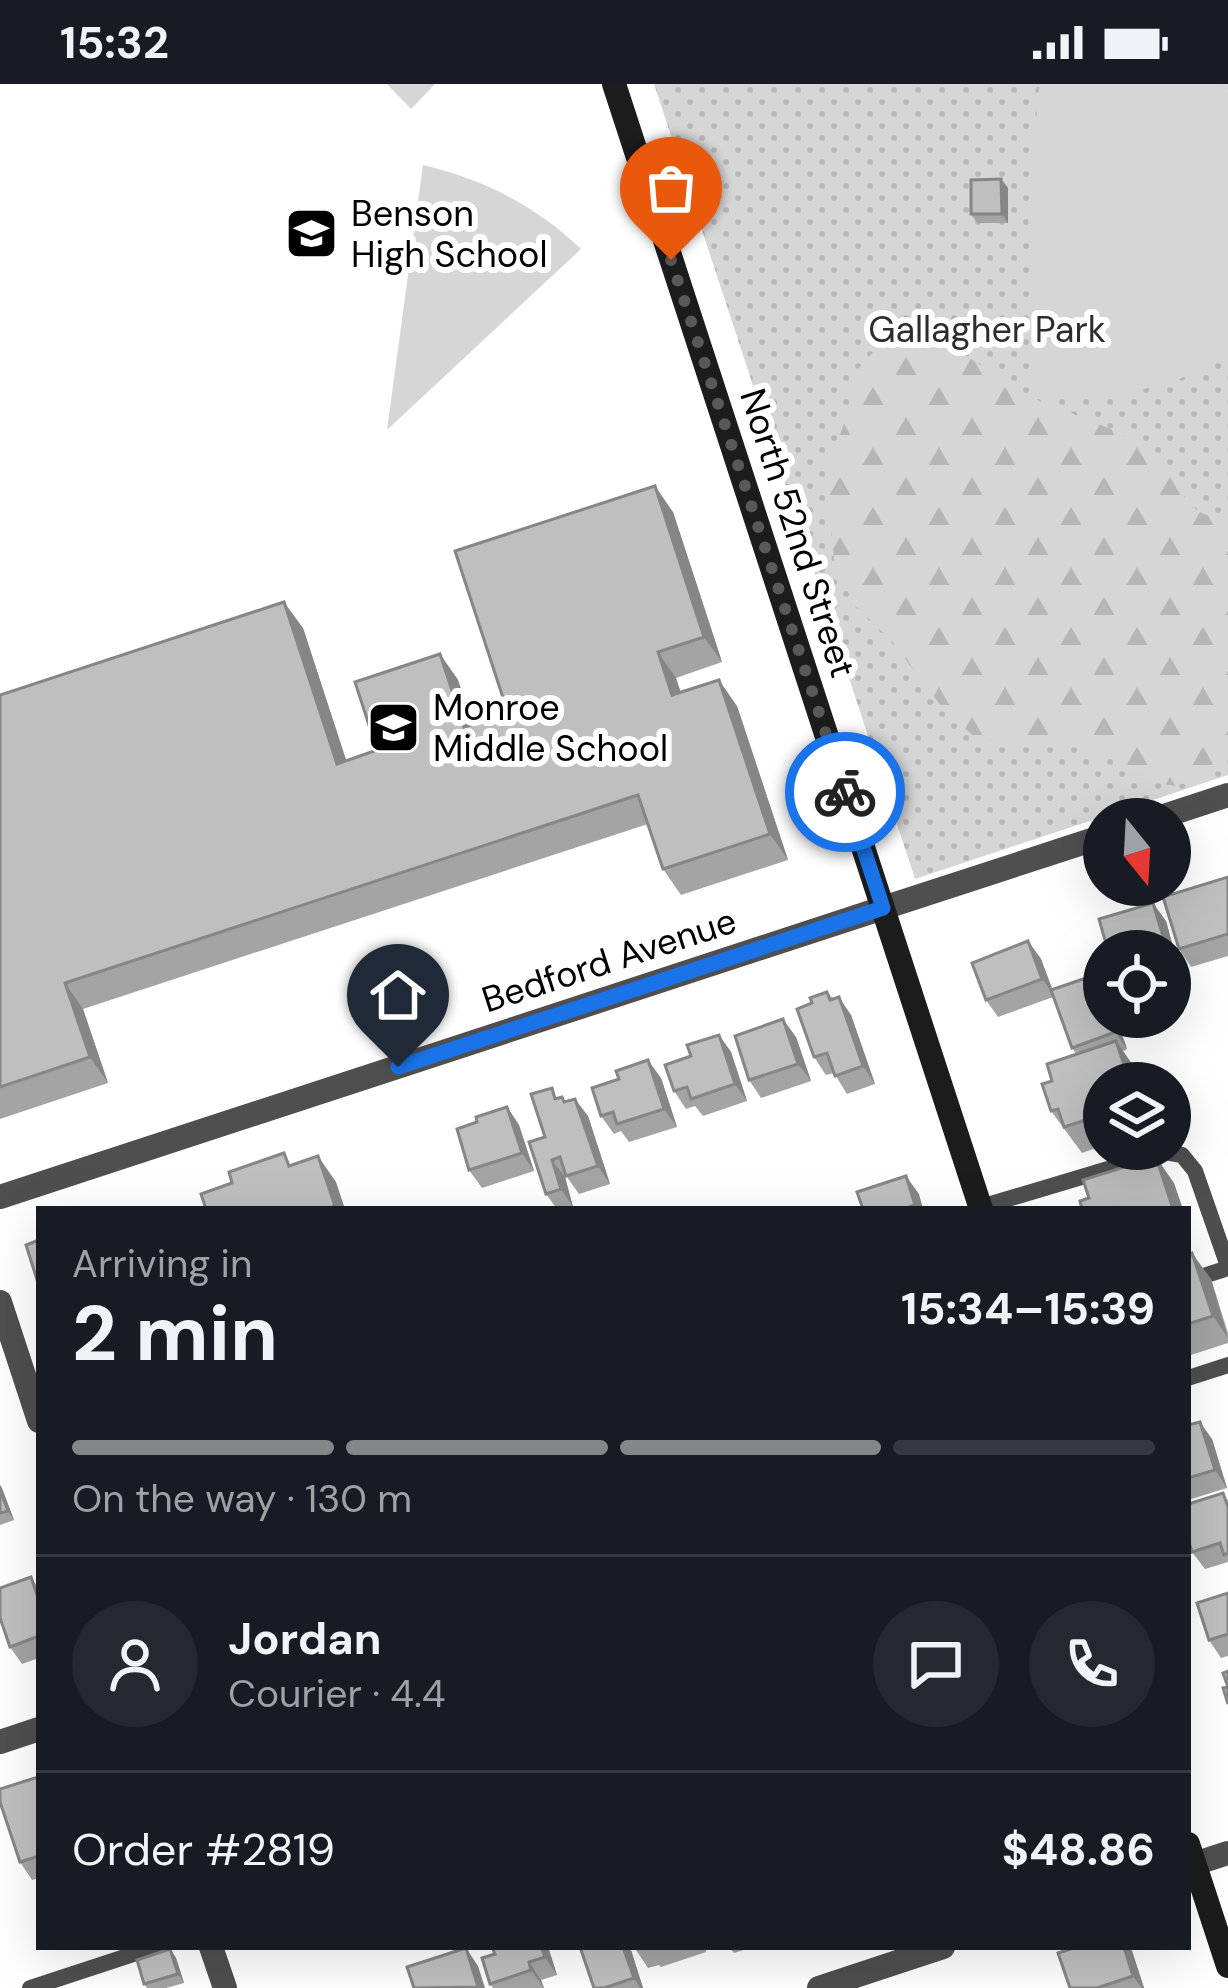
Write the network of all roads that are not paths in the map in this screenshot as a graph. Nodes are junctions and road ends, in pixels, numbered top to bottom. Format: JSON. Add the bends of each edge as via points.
{"nodes":[{"id":1,"x":614,"y":84,"type":"edge"},
{"id":2,"x":1228,"y":795,"type":"edge"},
{"id":3,"x":1191,"y":807,"type":"edge"},
{"id":4,"x":1083,"y":843,"type":"edge"},
{"id":5,"x":883,"y":908,"type":"junction"},
{"id":6,"x":0,"y":1197,"type":"edge"},
{"id":7,"x":980,"y":1206,"type":"edge"},
{"id":8,"x":988,"y":1206,"type":"edge"},
{"id":9,"x":1228,"y":1267,"type":"edge"},
{"id":10,"x":1191,"y":1280,"type":"edge"},
{"id":11,"x":0,"y":1302,"type":"edge"},
{"id":12,"x":1228,"y":1365,"type":"edge"},
{"id":13,"x":1191,"y":1377,"type":"edge"},
{"id":14,"x":36,"y":1412,"type":"edge"},
{"id":15,"x":36,"y":1730,"type":"edge"},
{"id":16,"x":0,"y":1742,"type":"edge"},
{"id":17,"x":1228,"y":1852,"type":"edge"},
{"id":18,"x":1191,"y":1858,"type":"edge"},
{"id":19,"x":1191,"y":1861,"type":"edge"},
{"id":20,"x":146,"y":1950,"type":"edge"},
{"id":21,"x":212,"y":1950,"type":"edge"},
{"id":22,"x":934,"y":1950,"type":"edge"},
{"id":23,"x":1228,"y":1966,"type":"edge"},
{"id":24,"x":30,"y":1988,"type":"edge"},
{"id":25,"x":224,"y":1988,"type":"edge"},
{"id":26,"x":819,"y":1988,"type":"edge"}],
"edges":[{"from":1,"to":5,"type":"main road","name":"North 52nd Street"},
{"from":2,"to":3,"type":"street"},
{"from":4,"to":5,"type":"street","name":"Bedford Avenue"},
{"from":5,"to":6,"type":"street","name":"Bedford Avenue"},
{"from":5,"to":7,"type":"main road","name":"North 52nd Street"},
{"from":8,"to":9,"type":"lane","via":[[1165,1152],[1182,1155]]},
{"from":9,"to":10,"type":"lane"},
{"from":11,"to":14,"type":"street"},
{"from":12,"to":13,"type":"lane"},
{"from":15,"to":16,"type":"street"},
{"from":17,"to":18,"type":"street"},
{"from":19,"to":23,"type":"main road"},
{"from":20,"to":24,"type":"lane"},
{"from":21,"to":25,"type":"street"},
{"from":22,"to":26,"type":"street"}]}
